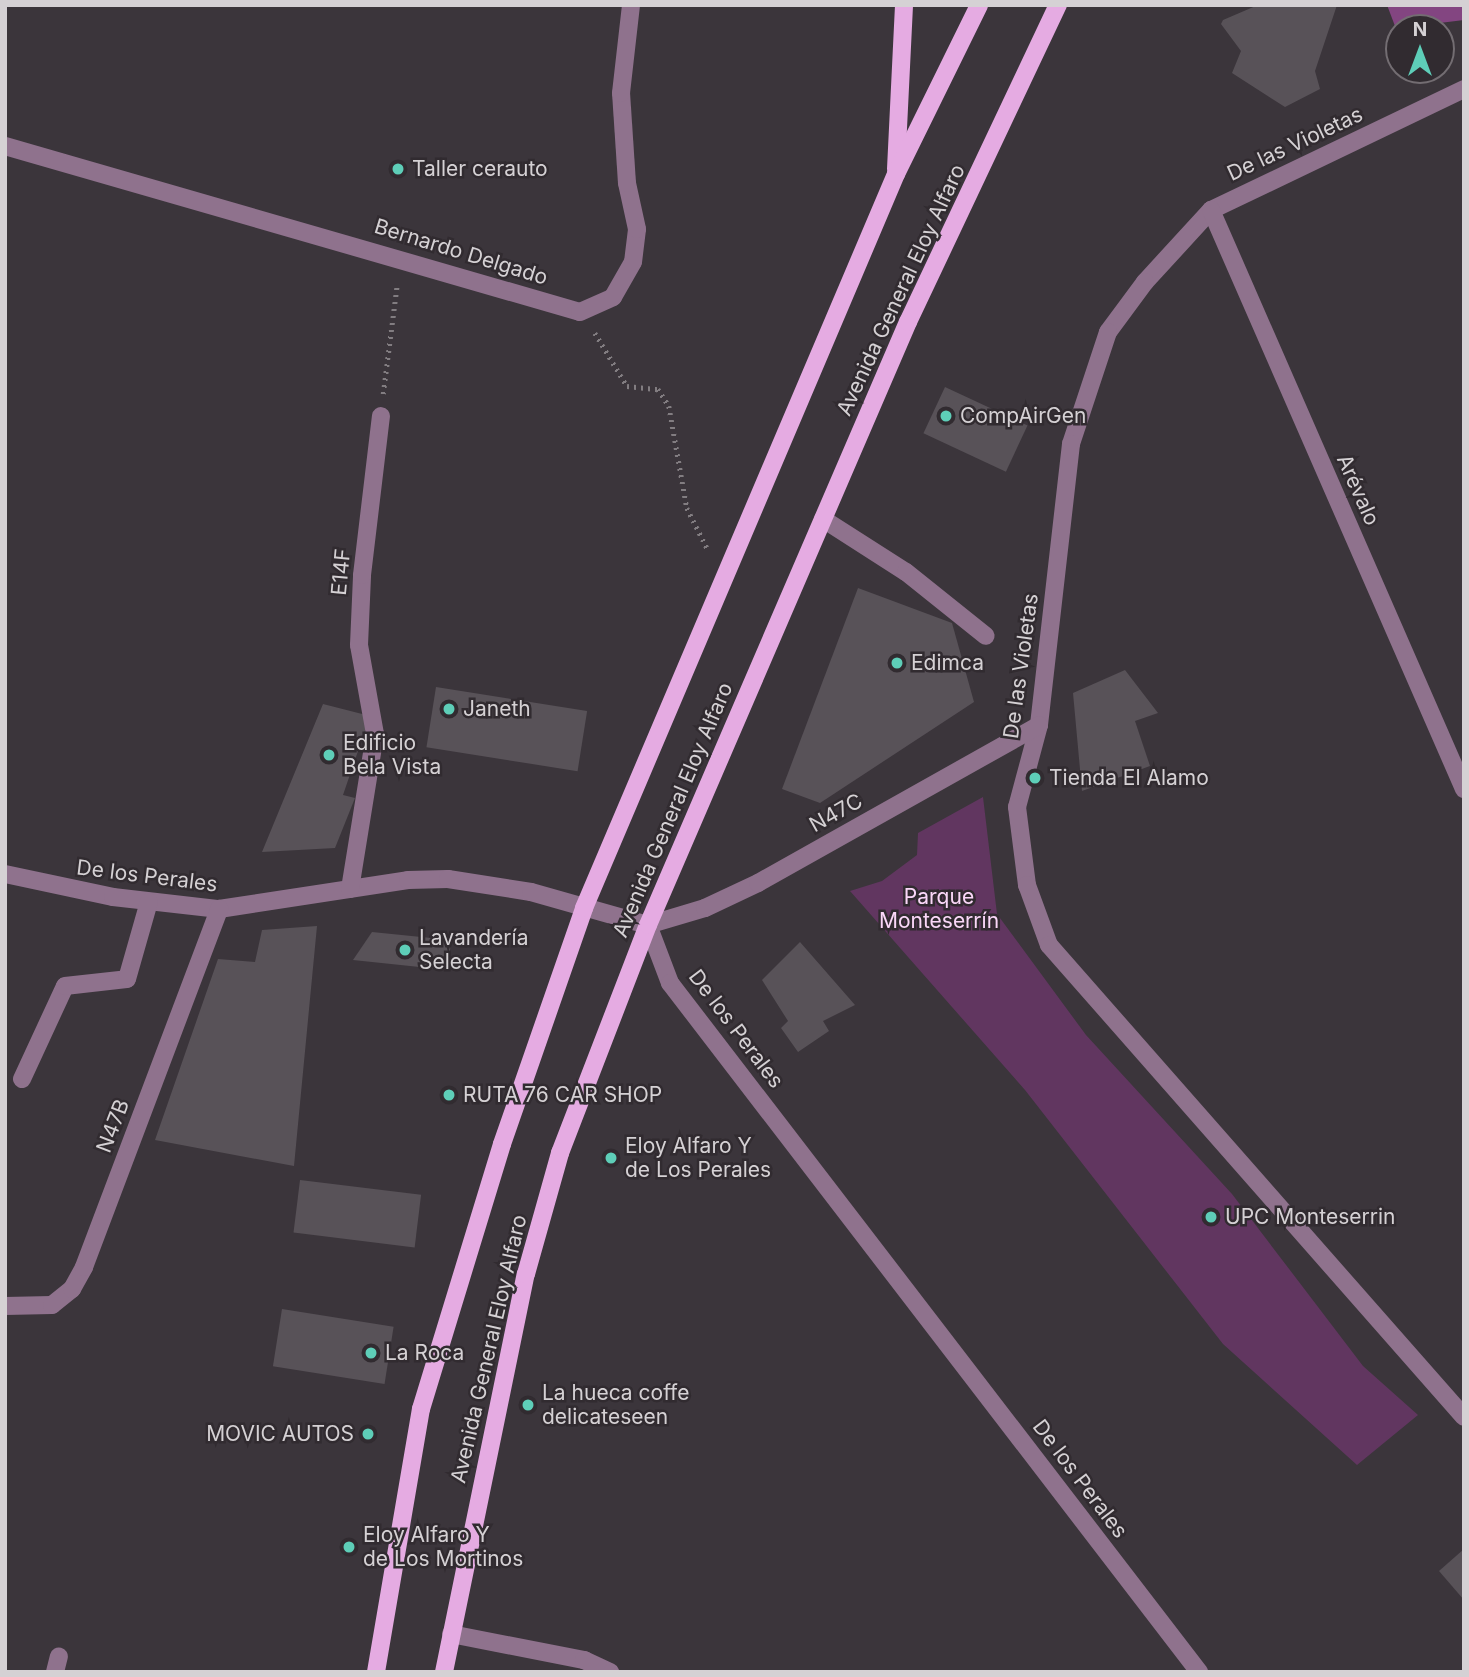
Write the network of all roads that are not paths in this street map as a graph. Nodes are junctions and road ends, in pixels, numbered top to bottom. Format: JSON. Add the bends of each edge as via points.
{"nodes":[{"id":1,"x":631,"y":5,"type":"edge"},
{"id":2,"x":904,"y":5,"type":"edge"},
{"id":3,"x":979,"y":5,"type":"edge"},
{"id":4,"x":1058,"y":5,"type":"edge"},
{"id":5,"x":1464,"y":89,"type":"edge"},
{"id":6,"x":5,"y":146,"type":"edge"},
{"id":7,"x":896,"y":174,"type":"junction"},
{"id":8,"x":1211,"y":209,"type":"junction"},
{"id":9,"x":381,"y":416,"type":"road end"},
{"id":10,"x":823,"y":519,"type":"junction"},
{"id":11,"x":986,"y":636,"type":"dead end"},
{"id":12,"x":1039,"y":725,"type":"junction"},
{"id":13,"x":1464,"y":789,"type":"edge"},
{"id":14,"x":5,"y":874,"type":"edge"},
{"id":15,"x":350,"y":889,"type":"junction"},
{"id":16,"x":149,"y":902,"type":"junction"},
{"id":17,"x":584,"y":908,"type":"junction"},
{"id":18,"x":219,"y":909,"type":"junction"},
{"id":19,"x":648,"y":925,"type":"junction"},
{"id":20,"x":22,"y":1079,"type":"dead end"},
{"id":21,"x":5,"y":1306,"type":"edge"},
{"id":22,"x":1464,"y":1417,"type":"edge"},
{"id":23,"x":450,"y":1634,"type":"junction"},
{"id":24,"x":376,"y":1672,"type":"edge"},
{"id":25,"x":444,"y":1672,"type":"edge"},
{"id":26,"x":610,"y":1672,"type":"edge"},
{"id":27,"x":1199,"y":1672,"type":"edge"}],
"edges":[{"from":1,"to":6,"type":"street","name":"Bernardo Delgado","via":[[621,93],[626,183],[637,229],[633,262],[613,297],[580,312]]},
{"from":2,"to":7,"type":"main road"},
{"from":3,"to":7,"type":"main road","name":"Avenida General Eloy Alfaro"},
{"from":4,"to":10,"type":"main road","name":"Avenida General Eloy Alfaro","via":[[908,322]]},
{"from":5,"to":8,"type":"street","name":"De las Violetas"},
{"from":7,"to":17,"type":"main road","name":"Avenida General Eloy Alfaro"},
{"from":8,"to":12,"type":"street","name":"De las Violetas","via":[[1145,282],[1108,332],[1075,431]]},
{"from":8,"to":13,"type":"street","name":"Arévalo"},
{"from":9,"to":15,"type":"street","name":"E14F","via":[[362,575],[359,645],[375,734]]},
{"from":10,"to":11,"type":"street","via":[[906,572]]},
{"from":10,"to":19,"type":"main road","name":"Avenida General Eloy Alfaro"},
{"from":12,"to":19,"type":"street","name":"N47C","via":[[758,883],[705,908]]},
{"from":12,"to":22,"type":"street","name":"De las Violetas","via":[[1017,807],[1027,885],[1049,945]]},
{"from":14,"to":16,"type":"street","name":"De los Perales"},
{"from":15,"to":17,"type":"street","name":"De los Perales","via":[[448,879],[531,892]]},
{"from":15,"to":18,"type":"street","name":"De los Perales"},
{"from":16,"to":18,"type":"street","name":"De los Perales"},
{"from":16,"to":20,"type":"street","via":[[127,979],[65,986]]},
{"from":17,"to":19,"type":"street","name":"De los Perales"},
{"from":17,"to":24,"type":"main road","name":"Avenida General Eloy Alfaro","via":[[502,1144],[421,1409]]},
{"from":18,"to":21,"type":"street","name":"N47B","via":[[84,1267],[72,1289],[52,1306]]},
{"from":19,"to":23,"type":"main road","name":"Avenida General Eloy Alfaro","via":[[560,1153],[526,1274]]},
{"from":19,"to":27,"type":"street","name":"De los Perales","via":[[670,983]]},
{"from":23,"to":25,"type":"main road","name":"Avenida General Eloy Alfaro"},
{"from":23,"to":26,"type":"street","via":[[584,1660]]}]}
